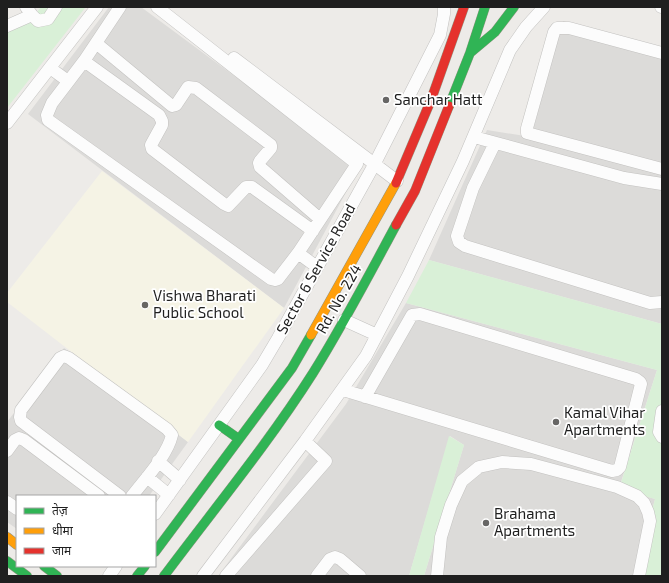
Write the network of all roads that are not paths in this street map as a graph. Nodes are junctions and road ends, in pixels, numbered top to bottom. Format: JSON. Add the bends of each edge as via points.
{"nodes":[{"id":1,"x":56,"y":7,"type":"edge"},
{"id":2,"x":120,"y":7,"type":"edge"},
{"id":3,"x":157,"y":7,"type":"edge"},
{"id":4,"x":168,"y":7,"type":"edge"},
{"id":5,"x":444,"y":7,"type":"edge"},
{"id":6,"x":459,"y":7,"type":"edge"},
{"id":7,"x":464,"y":7,"type":"edge"},
{"id":8,"x":485,"y":7,"type":"edge"},
{"id":9,"x":514,"y":7,"type":"edge"},
{"id":10,"x":544,"y":7,"type":"edge"},
{"id":11,"x":96,"y":8,"type":"edge"},
{"id":12,"x":29,"y":11,"type":"edge"},
{"id":13,"x":461,"y":17,"type":"junction"},
{"id":14,"x":111,"y":21,"type":"junction"},
{"id":15,"x":7,"y":26,"type":"edge"},
{"id":16,"x":96,"y":43,"type":"junction"},
{"id":17,"x":470,"y":52,"type":"junction"},
{"id":18,"x":662,"y":53,"type":"edge"},
{"id":19,"x":84,"y":61,"type":"junction"},
{"id":20,"x":50,"y":68,"type":"junction"},
{"id":21,"x":68,"y":81,"type":"junction"},
{"id":22,"x":7,"y":124,"type":"edge"},
{"id":23,"x":474,"y":137,"type":"junction"},
{"id":24,"x":495,"y":143,"type":"junction"},
{"id":25,"x":374,"y":165,"type":"junction"},
{"id":26,"x":662,"y":169,"type":"edge"},
{"id":27,"x":396,"y":181,"type":"junction"},
{"id":28,"x":662,"y":184,"type":"edge"},
{"id":29,"x":339,"y":193,"type":"junction"},
{"id":30,"x":353,"y":202,"type":"junction"},
{"id":31,"x":320,"y":219,"type":"junction"},
{"id":32,"x":313,"y":231,"type":"junction"},
{"id":33,"x":298,"y":253,"type":"junction"},
{"id":34,"x":318,"y":267,"type":"junction"},
{"id":35,"x":662,"y":302,"type":"edge"},
{"id":36,"x":344,"y":320,"type":"junction"},
{"id":37,"x":377,"y":335,"type":"junction"},
{"id":38,"x":343,"y":390,"type":"junction"},
{"id":39,"x":365,"y":397,"type":"junction"},
{"id":40,"x":662,"y":411,"type":"edge"},
{"id":41,"x":219,"y":425,"type":"junction"},
{"id":42,"x":662,"y":437,"type":"edge"},
{"id":43,"x":239,"y":439,"type":"junction"},
{"id":44,"x":305,"y":441,"type":"junction"},
{"id":45,"x":7,"y":451,"type":"edge"},
{"id":46,"x":158,"y":462,"type":"junction"},
{"id":47,"x":146,"y":477,"type":"junction"},
{"id":48,"x":180,"y":480,"type":"junction"},
{"id":49,"x":98,"y":495,"type":"edge"},
{"id":50,"x":119,"y":495,"type":"edge"},
{"id":51,"x":133,"y":495,"type":"edge"},
{"id":52,"x":169,"y":495,"type":"junction"},
{"id":53,"x":7,"y":502,"type":"edge"},
{"id":54,"x":16,"y":508,"type":"edge"},
{"id":55,"x":156,"y":513,"type":"edge"},
{"id":56,"x":7,"y":537,"type":"edge"},
{"id":57,"x":16,"y":544,"type":"edge"},
{"id":58,"x":156,"y":551,"type":"edge"},
{"id":59,"x":7,"y":562,"type":"edge"},
{"id":60,"x":45,"y":567,"type":"edge"},
{"id":61,"x":115,"y":567,"type":"edge"},
{"id":62,"x":144,"y":567,"type":"edge"},
{"id":63,"x":227,"y":575,"type":"edge"},
{"id":64,"x":27,"y":576,"type":"edge"},
{"id":65,"x":57,"y":576,"type":"edge"},
{"id":66,"x":109,"y":576,"type":"edge"},
{"id":67,"x":137,"y":576,"type":"edge"},
{"id":68,"x":164,"y":576,"type":"edge"},
{"id":69,"x":203,"y":576,"type":"edge"},
{"id":70,"x":317,"y":576,"type":"edge"},
{"id":71,"x":360,"y":576,"type":"edge"},
{"id":72,"x":437,"y":576,"type":"edge"},
{"id":73,"x":638,"y":576,"type":"edge"}],
"edges":[{"from":1,"to":12,"type":"street","via":[[48,19],[38,21]]},
{"from":2,"to":14,"type":"street"},
{"from":3,"to":29,"type":"street","via":[[357,164]]},
{"from":4,"to":25,"type":"street"},
{"from":5,"to":25,"type":"street","name":"Sector 6 Service Road","via":[[440,35]]},
{"from":6,"to":13,"type":"main road"},
{"from":7,"to":13,"type":"main road","name":"Rd. No. 224"},
{"from":8,"to":17,"type":"main road","name":"Rd. No. 224"},
{"from":9,"to":17,"type":"main road","via":[[495,32]]},
{"from":10,"to":23,"type":"street","via":[[510,50]]},
{"from":11,"to":14,"type":"street"},
{"from":11,"to":20,"type":"street"},
{"from":12,"to":15,"type":"street"},
{"from":13,"to":27,"type":"main road","name":"Rd. No. 224","via":[[431,100]]},
{"from":14,"to":16,"type":"street"},
{"from":16,"to":19,"type":"street"},
{"from":16,"to":31,"type":"street","via":[[172,106],[176,105],[188,86],[196,88],[271,145],[260,161],[260,167]]},
{"from":17,"to":36,"type":"main road","name":"Rd. No. 224","via":[[415,191]]},
{"from":18,"to":26,"type":"street","via":[[569,28],[557,28],[527,133]]},
{"from":19,"to":21,"type":"street"},
{"from":19,"to":32,"type":"street","via":[[159,115],[162,125],[151,145],[152,149],[224,204],[228,206],[246,187],[252,187]]},
{"from":20,"to":21,"type":"street"},
{"from":20,"to":22,"type":"street"},
{"from":21,"to":33,"type":"street","via":[[49,109],[48,120],[271,279],[281,277]]},
{"from":23,"to":24,"type":"street"},
{"from":23,"to":37,"type":"street"},
{"from":24,"to":28,"type":"street","via":[[624,178]]},
{"from":24,"to":35,"type":"street","via":[[473,188],[457,236],[459,242],[650,303]]},
{"from":25,"to":27,"type":"street"},
{"from":25,"to":30,"type":"street","name":"Sector 6 Service Road"},
{"from":27,"to":43,"type":"main road","name":"Rd. No. 224","via":[[292,368]]},
{"from":29,"to":30,"type":"street"},
{"from":29,"to":31,"type":"street"},
{"from":30,"to":34,"type":"street","name":"Sector 6 Service Road"},
{"from":31,"to":32,"type":"street"},
{"from":32,"to":33,"type":"street"},
{"from":33,"to":34,"type":"street"},
{"from":34,"to":41,"type":"street","name":"Sector 6 Service Road","via":[[262,365]]},
{"from":36,"to":37,"type":"street"},
{"from":36,"to":68,"type":"main road","name":"Rd. No. 224","via":[[312,374],[264,444]]},
{"from":37,"to":38,"type":"street"},
{"from":38,"to":39,"type":"street"},
{"from":38,"to":44,"type":"street"},
{"from":39,"to":39,"type":"street","via":[[612,471],[620,467],[641,384],[636,379],[420,314],[412,315]]},
{"from":40,"to":42,"type":"street","via":[[659,432]]},
{"from":41,"to":43,"type":"main road"},
{"from":41,"to":48,"type":"street","name":"Sector 6 Service Road"},
{"from":43,"to":58,"type":"main road","name":"Rd. No. 224"},
{"from":44,"to":63,"type":"street","via":[[326,461]]},
{"from":44,"to":69,"type":"street"},
{"from":45,"to":49,"type":"street","via":[[15,440],[24,440]]},
{"from":46,"to":47,"type":"street"},
{"from":46,"to":48,"type":"street"},
{"from":46,"to":50,"type":"street","via":[[170,443],[172,435],[167,429],[69,358],[60,358],[21,410],[21,421]]},
{"from":47,"to":51,"type":"street"},
{"from":47,"to":52,"type":"street"},
{"from":48,"to":52,"type":"street","name":"Sector 6 Service Road"},
{"from":52,"to":55,"type":"street","name":"Sector 6 Service Road"},
{"from":53,"to":54,"type":"street"},
{"from":56,"to":57,"type":"main road"},
{"from":59,"to":64,"type":"main road"},
{"from":60,"to":65,"type":"main road"},
{"from":61,"to":66,"type":"street"},
{"from":62,"to":67,"type":"main road"},
{"from":70,"to":71,"type":"street","via":[[330,559],[335,557]]},
{"from":72,"to":73,"type":"street","via":[[441,537],[450,505],[462,481],[479,467],[502,462],[531,464],[617,487],[637,496],[644,503],[650,521]]}]}
